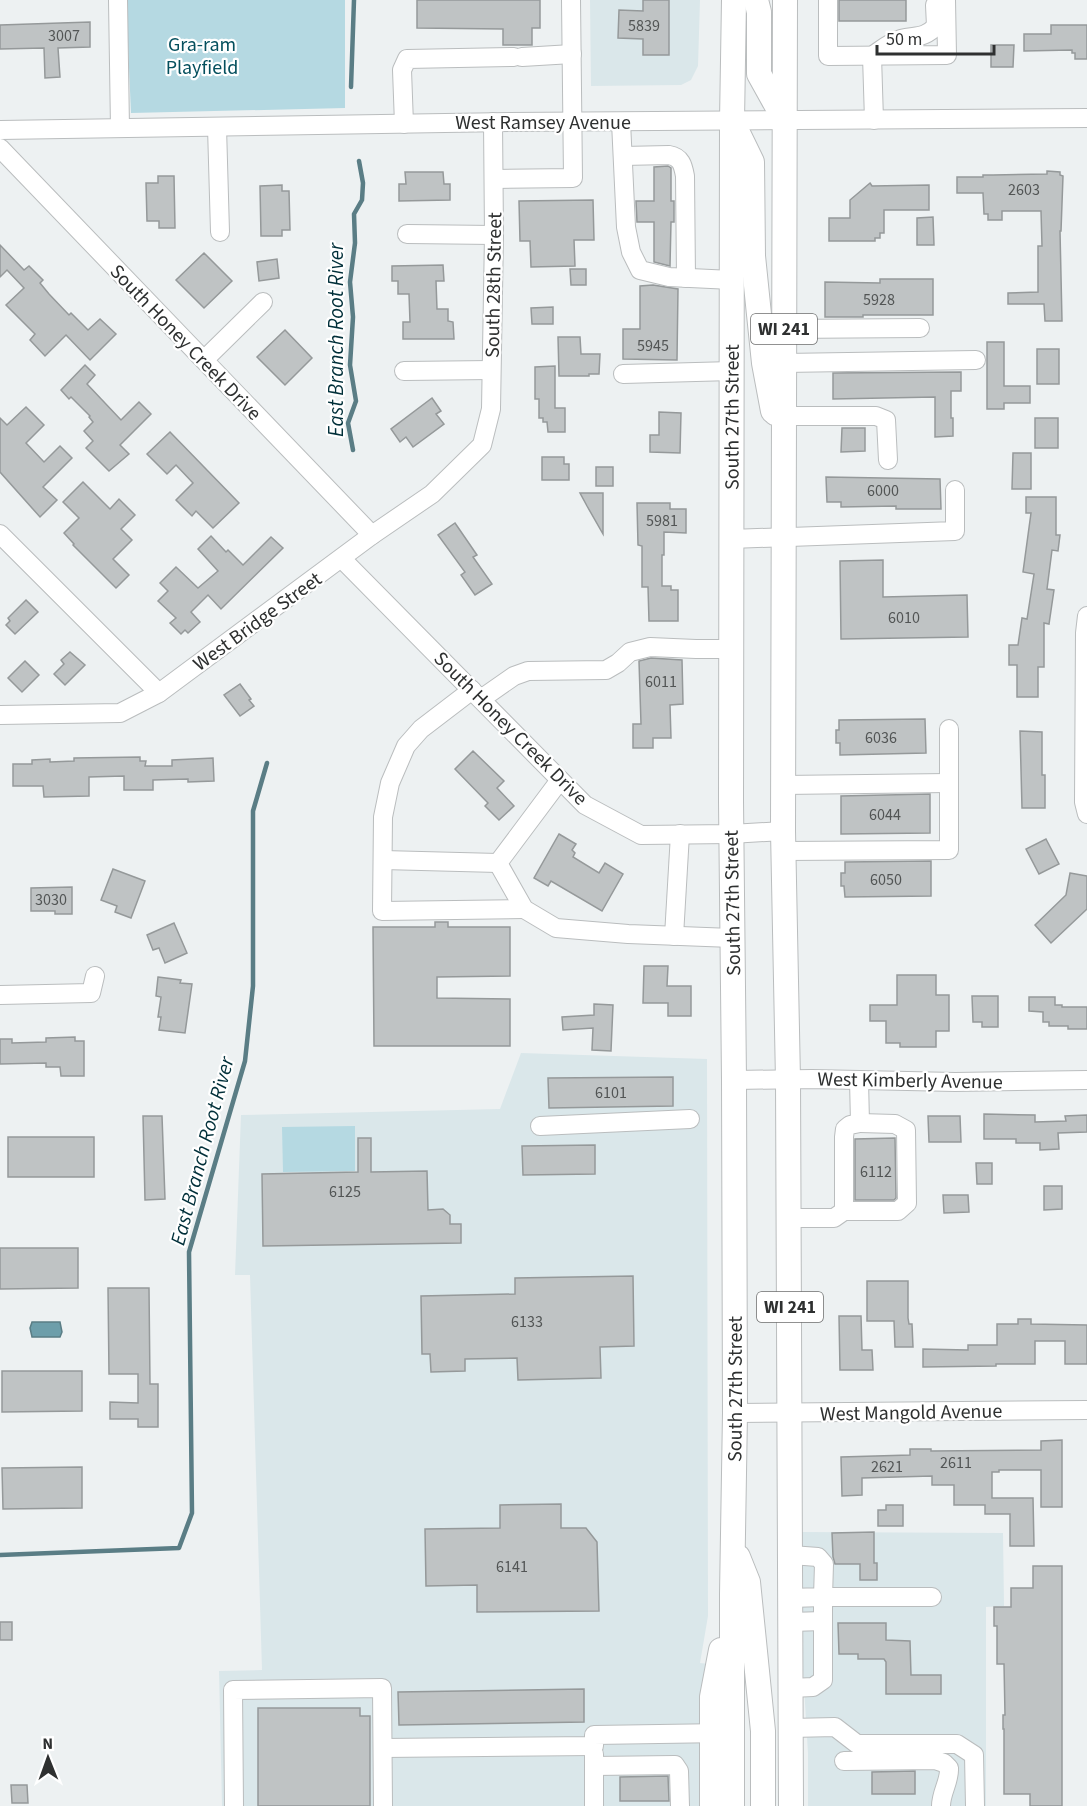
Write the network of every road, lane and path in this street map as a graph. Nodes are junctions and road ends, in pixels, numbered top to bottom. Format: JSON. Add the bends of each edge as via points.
{"nodes":[{"id":1,"x":118,"y":0,"type":"edge"},
{"id":2,"x":571,"y":0,"type":"edge"},
{"id":3,"x":734,"y":0,"type":"edge"},
{"id":4,"x":756,"y":0,"type":"edge"},
{"id":5,"x":785,"y":0,"type":"edge"},
{"id":6,"x":828,"y":0,"type":"edge"},
{"id":7,"x":935,"y":0,"type":"edge"},
{"id":8,"x":946,"y":0,"type":"edge"},
{"id":9,"x":572,"y":54,"type":"junction"},
{"id":10,"x":872,"y":56,"type":"junction"},
{"id":11,"x":1087,"y":118,"type":"edge"},
{"id":12,"x":874,"y":120,"type":"junction"},
{"id":13,"x":732,"y":121,"type":"junction"},
{"id":14,"x":785,"y":121,"type":"junction"},
{"id":15,"x":493,"y":122,"type":"junction"},
{"id":16,"x":573,"y":122,"type":"junction"},
{"id":17,"x":621,"y":122,"type":"junction"},
{"id":18,"x":404,"y":124,"type":"junction"},
{"id":19,"x":217,"y":127,"type":"junction"},
{"id":20,"x":120,"y":128,"type":"junction"},
{"id":21,"x":0,"y":130,"type":"edge"},
{"id":22,"x":0,"y":148,"type":"edge"},
{"id":23,"x":623,"y":156,"type":"junction"},
{"id":24,"x":494,"y":179,"type":"junction"},
{"id":25,"x":220,"y":232,"type":"dead end"},
{"id":26,"x":407,"y":234,"type":"dead end"},
{"id":27,"x":494,"y":236,"type":"junction"},
{"id":28,"x":686,"y":278,"type":"junction"},
{"id":29,"x":732,"y":280,"type":"junction"},
{"id":30,"x":263,"y":302,"type":"dead end"},
{"id":31,"x":920,"y":328,"type":"dead end"},
{"id":32,"x":784,"y":329,"type":"junction"},
{"id":33,"x":204,"y":360,"type":"junction"},
{"id":34,"x":976,"y":360,"type":"dead end"},
{"id":35,"x":784,"y":363,"type":"junction"},
{"id":36,"x":491,"y":370,"type":"junction"},
{"id":37,"x":404,"y":371,"type":"dead end"},
{"id":38,"x":732,"y":371,"type":"junction"},
{"id":39,"x":622,"y":374,"type":"dead end"},
{"id":40,"x":779,"y":416,"type":"junction"},
{"id":41,"x":482,"y":446,"type":"joint"},
{"id":42,"x":888,"y":460,"type":"dead end"},
{"id":43,"x":955,"y":490,"type":"dead end"},
{"id":44,"x":0,"y":534,"type":"edge"},
{"id":45,"x":372,"y":536,"type":"junction"},
{"id":46,"x":784,"y":538,"type":"junction"},
{"id":47,"x":731,"y":539,"type":"junction"},
{"id":48,"x":342,"y":559,"type":"junction"},
{"id":49,"x":1087,"y":616,"type":"edge"},
{"id":50,"x":731,"y":649,"type":"junction"},
{"id":51,"x":159,"y":693,"type":"junction"},
{"id":52,"x":476,"y":695,"type":"junction"},
{"id":53,"x":0,"y":715,"type":"edge"},
{"id":54,"x":949,"y":729,"type":"dead end"},
{"id":55,"x":560,"y":780,"type":"junction"},
{"id":56,"x":948,"y":783,"type":"junction"},
{"id":57,"x":783,"y":785,"type":"junction"},
{"id":58,"x":1087,"y":814,"type":"edge"},
{"id":59,"x":680,"y":834,"type":"junction"},
{"id":60,"x":731,"y":834,"type":"junction"},
{"id":61,"x":783,"y":841,"type":"junction"},
{"id":62,"x":383,"y":860,"type":"junction"},
{"id":63,"x":498,"y":863,"type":"junction"},
{"id":64,"x":524,"y":909,"type":"junction"},
{"id":65,"x":674,"y":936,"type":"junction"},
{"id":66,"x":732,"y":938,"type":"junction"},
{"id":67,"x":95,"y":976,"type":"dead end"},
{"id":68,"x":0,"y":995,"type":"edge"},
{"id":69,"x":734,"y":1080,"type":"junction"},
{"id":70,"x":788,"y":1080,"type":"junction"},
{"id":71,"x":859,"y":1080,"type":"junction"},
{"id":72,"x":1087,"y":1080,"type":"edge"},
{"id":73,"x":690,"y":1119,"type":"dead end"},
{"id":74,"x":860,"y":1123,"type":"junction"},
{"id":75,"x":540,"y":1126,"type":"dead end"},
{"id":76,"x":844,"y":1211,"type":"junction"},
{"id":77,"x":789,"y":1218,"type":"junction"},
{"id":78,"x":1087,"y":1410,"type":"edge"},
{"id":79,"x":735,"y":1413,"type":"junction"},
{"id":80,"x":790,"y":1413,"type":"junction"},
{"id":81,"x":733,"y":1543,"type":"junction"},
{"id":82,"x":791,"y":1555,"type":"junction"},
{"id":83,"x":823,"y":1597,"type":"junction"},
{"id":84,"x":932,"y":1597,"type":"dead end"},
{"id":85,"x":791,"y":1598,"type":"junction"},
{"id":86,"x":791,"y":1622,"type":"junction"},
{"id":87,"x":823,"y":1622,"type":"junction"},
{"id":88,"x":791,"y":1688,"type":"junction"},
{"id":89,"x":791,"y":1728,"type":"junction"},
{"id":90,"x":722,"y":1733,"type":"junction"},
{"id":91,"x":594,"y":1746,"type":"junction"},
{"id":92,"x":383,"y":1748,"type":"junction"},
{"id":93,"x":844,"y":1761,"type":"dead end"},
{"id":94,"x":594,"y":1766,"type":"junction"},
{"id":95,"x":234,"y":1806,"type":"edge"},
{"id":96,"x":384,"y":1806,"type":"edge"},
{"id":97,"x":594,"y":1806,"type":"edge"},
{"id":98,"x":680,"y":1806,"type":"edge"},
{"id":99,"x":712,"y":1806,"type":"edge"},
{"id":100,"x":732,"y":1806,"type":"edge"},
{"id":101,"x":763,"y":1806,"type":"edge"},
{"id":102,"x":791,"y":1806,"type":"edge"},
{"id":103,"x":940,"y":1806,"type":"edge"},
{"id":104,"x":975,"y":1806,"type":"edge"}],
"edges":[{"from":1,"to":20,"type":"street"},
{"from":2,"to":9,"type":"street"},
{"from":3,"to":13,"type":"main road","name":"South 27th Street","number":"WI 241"},
{"from":4,"to":14,"type":"main road","via":[[759,74]]},
{"from":5,"to":14,"type":"main road","number":"WI 241"},
{"from":6,"to":10,"type":"street","via":[[828,56]]},
{"from":7,"to":10,"type":"street","via":[[936,26],[929,33],[900,39]]},
{"from":8,"to":10,"type":"street","via":[[947,55]]},
{"from":9,"to":16,"type":"street"},
{"from":9,"to":18,"type":"street","via":[[407,59],[402,70]]},
{"from":10,"to":12,"type":"street"},
{"from":11,"to":12,"type":"street","name":"West Ramsey Avenue"},
{"from":12,"to":14,"type":"street","name":"West Ramsey Avenue"},
{"from":13,"to":14,"type":"street","name":"West Ramsey Avenue"},
{"from":13,"to":17,"type":"street","name":"West Ramsey Avenue"},
{"from":13,"to":29,"type":"main road","name":"South 27th Street","number":"WI 241"},
{"from":13,"to":40,"type":"main road","via":[[752,162],[753,256],[764,363]]},
{"from":14,"to":32,"type":"main road","number":"WI 241"},
{"from":15,"to":16,"type":"street","name":"West Ramsey Avenue"},
{"from":15,"to":18,"type":"street","name":"West Ramsey Avenue"},
{"from":15,"to":24,"type":"street","name":"South 28th Street"},
{"from":16,"to":17,"type":"street","name":"West Ramsey Avenue"},
{"from":16,"to":24,"type":"street","via":[[573,178]]},
{"from":17,"to":23,"type":"street"},
{"from":18,"to":19,"type":"street","name":"West Ramsey Avenue"},
{"from":19,"to":20,"type":"street","name":"West Ramsey Avenue"},
{"from":19,"to":25,"type":"street"},
{"from":20,"to":21,"type":"street","name":"West Ramsey Avenue"},
{"from":22,"to":33,"type":"street","name":"South Honey Creek Drive"},
{"from":23,"to":28,"type":"street","via":[[626,227],[640,270]]},
{"from":23,"to":28,"type":"street","via":[[669,155],[682,162]]},
{"from":24,"to":27,"type":"street","name":"South 28th Street"},
{"from":26,"to":27,"type":"street"},
{"from":27,"to":36,"type":"street","name":"South 28th Street"},
{"from":28,"to":29,"type":"street"},
{"from":29,"to":38,"type":"main road","name":"South 27th Street","number":"WI 241"},
{"from":30,"to":33,"type":"street"},
{"from":31,"to":32,"type":"street"},
{"from":32,"to":35,"type":"main road","number":"WI 241"},
{"from":33,"to":45,"type":"street","name":"South Honey Creek Drive"},
{"from":34,"to":35,"type":"street"},
{"from":35,"to":40,"type":"main road","number":"WI 241"},
{"from":36,"to":37,"type":"street"},
{"from":36,"to":41,"type":"street","name":"South 28th Street","via":[[491,409]]},
{"from":38,"to":39,"type":"street"},
{"from":38,"to":47,"type":"main road","name":"South 27th Street","number":"WI 241"},
{"from":40,"to":42,"type":"street","via":[[876,416],[886,420]]},
{"from":40,"to":46,"type":"main road","number":"WI 241"},
{"from":41,"to":45,"type":"street","name":"West Bridge Street","via":[[432,494]]},
{"from":43,"to":46,"type":"street","via":[[955,531]]},
{"from":44,"to":51,"type":"street"},
{"from":45,"to":48,"type":"street","name":"West Bridge Street"},
{"from":46,"to":47,"type":"street"},
{"from":46,"to":57,"type":"main road","number":"WI 241"},
{"from":47,"to":50,"type":"main road","name":"South 27th Street","number":"WI 241"},
{"from":48,"to":51,"type":"street","name":"West Bridge Street"},
{"from":48,"to":52,"type":"street","name":"South Honey Creek Drive"},
{"from":49,"to":58,"type":"street"},
{"from":50,"to":52,"type":"street","via":[[650,647],[630,652],[606,670],[528,671]]},
{"from":50,"to":60,"type":"main road","name":"South 27th Street","number":"WI 241"},
{"from":51,"to":53,"type":"street","name":"West Bridge Street","via":[[120,712]]},
{"from":52,"to":55,"type":"street","name":"South Honey Creek Drive"},
{"from":52,"to":62,"type":"street","via":[[421,729],[406,746],[390,783],[383,817]]},
{"from":54,"to":56,"type":"street"},
{"from":55,"to":59,"type":"street","name":"South Honey Creek Drive","via":[[585,805],[641,835]]},
{"from":55,"to":63,"type":"street"},
{"from":56,"to":57,"type":"street"},
{"from":56,"to":61,"type":"street","name":"South Honey Creek Drive","via":[[949,850]]},
{"from":57,"to":61,"type":"main road","number":"WI 241"},
{"from":59,"to":60,"type":"street","name":"South Honey Creek Drive"},
{"from":59,"to":65,"type":"street"},
{"from":60,"to":61,"type":"street","name":"South Honey Creek Drive"},
{"from":60,"to":66,"type":"main road","name":"South 27th Street","number":"WI 241"},
{"from":61,"to":70,"type":"main road","number":"WI 241"},
{"from":62,"to":63,"type":"street"},
{"from":62,"to":64,"type":"street","via":[[382,911]]},
{"from":63,"to":64,"type":"street"},
{"from":64,"to":65,"type":"street","via":[[556,928]]},
{"from":65,"to":66,"type":"street"},
{"from":66,"to":69,"type":"main road","name":"South 27th Street","number":"WI 241"},
{"from":67,"to":68,"type":"street","via":[[91,993]]},
{"from":69,"to":70,"type":"street","name":"West Kimberly Avenue"},
{"from":69,"to":79,"type":"main road","name":"South 27th Street","number":"WI 241"},
{"from":70,"to":71,"type":"street","name":"West Kimberly Avenue"},
{"from":70,"to":77,"type":"main road","number":"WI 241"},
{"from":71,"to":72,"type":"street","name":"West Kimberly Avenue"},
{"from":71,"to":74,"type":"street"},
{"from":73,"to":75,"type":"street"},
{"from":74,"to":76,"type":"street","via":[[845,1129]]},
{"from":74,"to":76,"type":"street","via":[[895,1124],[906,1130],[907,1203],[898,1211]]},
{"from":76,"to":77,"type":"street","via":[[834,1218]]},
{"from":77,"to":80,"type":"main road","number":"WI 241"},
{"from":78,"to":80,"type":"street","name":"West Mangold Avenue"},
{"from":79,"to":80,"type":"street","name":"West Mangold Avenue"},
{"from":79,"to":81,"type":"main road","name":"South 27th Street","number":"WI 241"},
{"from":80,"to":82,"type":"main road","number":"WI 241"},
{"from":81,"to":90,"type":"main road","name":"South 27th Street","number":"WI 241","via":[[732,1594],[712,1697]]},
{"from":81,"to":101,"type":"main road","via":[[748,1582],[763,1731]]},
{"from":82,"to":83,"type":"street","via":[[818,1557],[824,1564]]},
{"from":82,"to":85,"type":"main road","number":"WI 241"},
{"from":83,"to":84,"type":"street"},
{"from":83,"to":85,"type":"street"},
{"from":83,"to":87,"type":"street"},
{"from":85,"to":86,"type":"main road","number":"WI 241"},
{"from":86,"to":87,"type":"street"},
{"from":86,"to":88,"type":"main road","number":"WI 241"},
{"from":87,"to":88,"type":"street","via":[[823,1680],[813,1687]]},
{"from":88,"to":89,"type":"main road","number":"WI 241"},
{"from":89,"to":102,"type":"main road","number":"WI 241"},
{"from":89,"to":104,"type":"street","via":[[835,1727],[857,1744],[957,1744],[974,1755]]},
{"from":90,"to":91,"type":"street","via":[[594,1735]]},
{"from":90,"to":99,"type":"main road"},
{"from":90,"to":100,"type":"main road"},
{"from":91,"to":92,"type":"street"},
{"from":91,"to":94,"type":"street"},
{"from":92,"to":95,"type":"street","via":[[382,1688],[233,1690]]},
{"from":92,"to":96,"type":"street"},
{"from":93,"to":103,"type":"street","via":[[944,1763],[950,1776]]},
{"from":94,"to":97,"type":"street"},
{"from":94,"to":98,"type":"street","via":[[675,1765],[679,1771]]}]}
